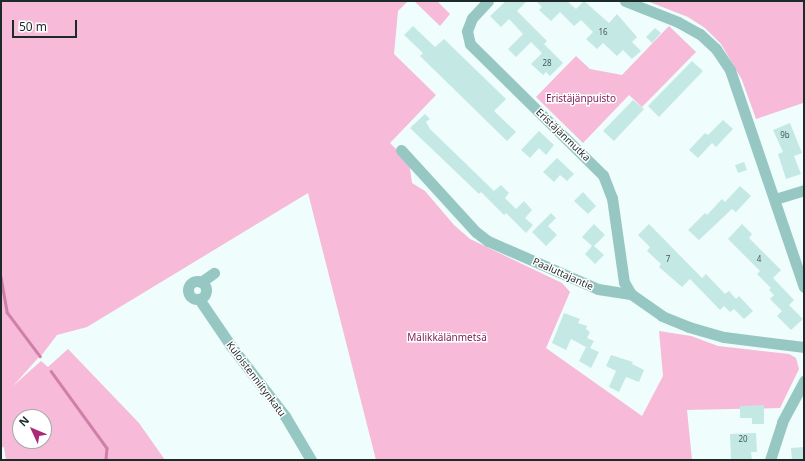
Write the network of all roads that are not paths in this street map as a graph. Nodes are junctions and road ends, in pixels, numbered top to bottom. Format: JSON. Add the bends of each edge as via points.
{"nodes":[{"id":1,"x":488,"y":1,"type":"edge"},
{"id":2,"x":624,"y":1,"type":"edge"},
{"id":3,"x":401,"y":150,"type":"dead end"},
{"id":4,"x":804,"y":190,"type":"edge"},
{"id":5,"x":775,"y":199,"type":"junction"},
{"id":6,"x":214,"y":273,"type":"dead end"},
{"id":7,"x":804,"y":287,"type":"edge"},
{"id":8,"x":631,"y":294,"type":"junction"},
{"id":9,"x":804,"y":347,"type":"edge"},
{"id":10,"x":804,"y":381,"type":"edge"},
{"id":11,"x":311,"y":460,"type":"edge"},
{"id":12,"x":770,"y":460,"type":"edge"}],
"edges":[{"from":1,"to":8,"type":"street","name":"Eristäjänmutka","via":[[472,18],[466,31],[470,44],[603,175],[612,198],[624,282]]},
{"from":2,"to":5,"type":"street","via":[[678,22],[700,34],[716,49],[730,70]]},
{"from":3,"to":8,"type":"street","name":"Paaluttajantie","via":[[476,232],[488,241],[598,289]]},
{"from":4,"to":5,"type":"street"},
{"from":5,"to":7,"type":"street"},
{"from":6,"to":11,"type":"street","name":"Kuloistenniitynkatu","via":[[201,282],[192,282],[188,290],[192,297],[199,299],[230,346],[285,416]]},
{"from":8,"to":9,"type":"street","name":"Paaluttajantie","via":[[662,316],[690,328],[724,337]]},
{"from":10,"to":12,"type":"street","via":[[782,422]]}]}
